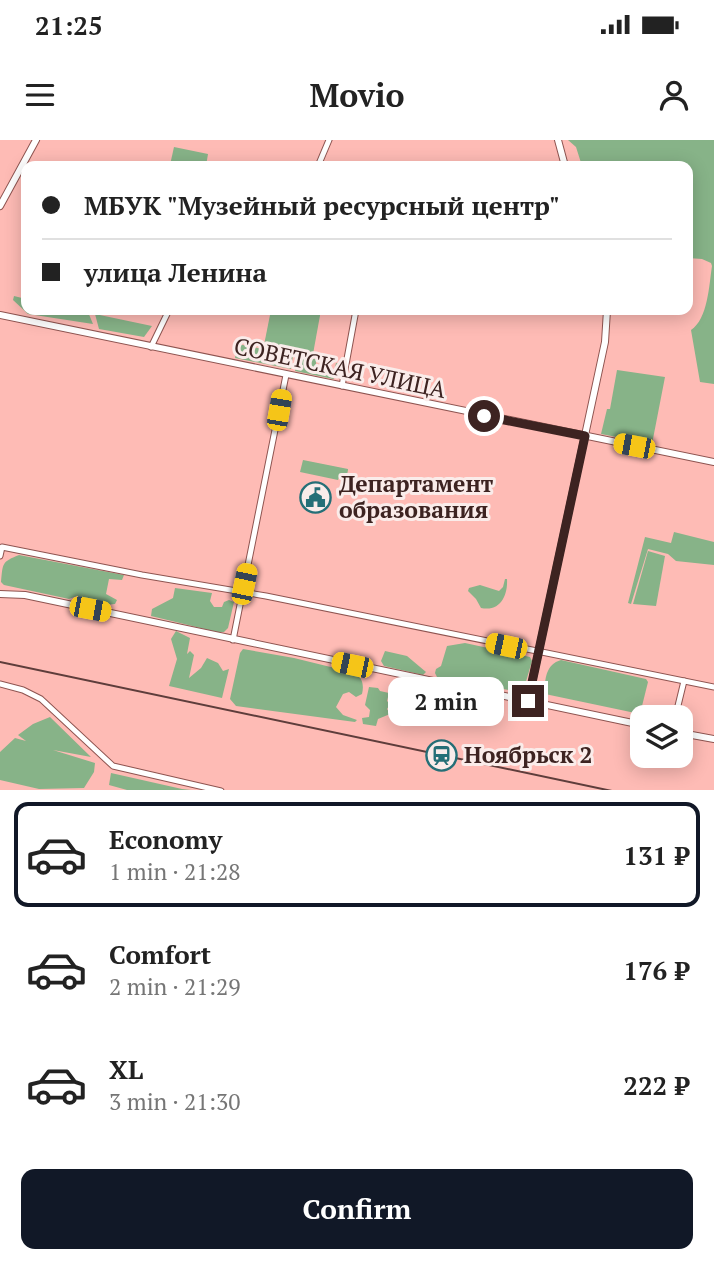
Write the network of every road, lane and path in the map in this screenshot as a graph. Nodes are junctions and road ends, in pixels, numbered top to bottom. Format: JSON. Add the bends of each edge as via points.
{"nodes":[{"id":1,"x":36,"y":140,"type":"edge"},
{"id":2,"x":329,"y":140,"type":"edge"},
{"id":3,"x":558,"y":140,"type":"edge"},
{"id":4,"x":25,"y":161,"type":"edge"},
{"id":5,"x":320,"y":161,"type":"edge"},
{"id":6,"x":564,"y":161,"type":"edge"},
{"id":7,"x":21,"y":168,"type":"edge"},
{"id":8,"x":0,"y":206,"type":"edge"},
{"id":9,"x":0,"y":315,"type":"edge"},
{"id":10,"x":167,"y":315,"type":"edge"},
{"id":11,"x":355,"y":315,"type":"edge"},
{"id":12,"x":607,"y":315,"type":"edge"},
{"id":13,"x":151,"y":347,"type":"junction"},
{"id":14,"x":286,"y":374,"type":"junction"},
{"id":15,"x":342,"y":386,"type":"junction"},
{"id":16,"x":585,"y":436,"type":"junction"},
{"id":17,"x":714,"y":462,"type":"edge"},
{"id":18,"x":0,"y":556,"type":"edge"},
{"id":19,"x":0,"y":592,"type":"edge"},
{"id":20,"x":242,"y":593,"type":"junction"},
{"id":21,"x":233,"y":640,"type":"junction"},
{"id":22,"x":539,"y":652,"type":"junction"},
{"id":23,"x":684,"y":681,"type":"junction"},
{"id":24,"x":0,"y":684,"type":"edge"},
{"id":25,"x":714,"y":687,"type":"edge"},
{"id":26,"x":528,"y":701,"type":"junction"},
{"id":27,"x":678,"y":705,"type":"edge"},
{"id":28,"x":630,"y":722,"type":"edge"},
{"id":29,"x":693,"y":735,"type":"edge"},
{"id":30,"x":714,"y":739,"type":"edge"},
{"id":31,"x":221,"y":790,"type":"edge"}],
"edges":[{"from":1,"to":4,"type":"main road"},
{"from":2,"to":5,"type":"street"},
{"from":3,"to":6,"type":"main road"},
{"from":7,"to":8,"type":"main road"},
{"from":9,"to":13,"type":"main road","name":"СОВЕТСКАЯ УЛИЦА"},
{"from":10,"to":13,"type":"street"},
{"from":11,"to":15,"type":"street"},
{"from":12,"to":16,"type":"main road"},
{"from":13,"to":14,"type":"main road","name":"СОВЕТСКАЯ УЛИЦА"},
{"from":14,"to":15,"type":"main road","name":"СОВЕТСКАЯ УЛИЦА"},
{"from":14,"to":20,"type":"street"},
{"from":15,"to":16,"type":"main road","name":"СОВЕТСКАЯ УЛИЦА"},
{"from":16,"to":17,"type":"main road","name":"СОВЕТСКАЯ УЛИЦА"},
{"from":16,"to":22,"type":"main road"},
{"from":18,"to":20,"type":"street","via":[[2,547]]},
{"from":19,"to":21,"type":"main road"},
{"from":20,"to":21,"type":"street"},
{"from":20,"to":22,"type":"street"},
{"from":21,"to":26,"type":"main road"},
{"from":22,"to":23,"type":"street"},
{"from":22,"to":26,"type":"main road"},
{"from":23,"to":25,"type":"street"},
{"from":23,"to":27,"type":"street"},
{"from":24,"to":31,"type":"street","via":[[41,699],[113,766]]},
{"from":26,"to":28,"type":"main road"},
{"from":29,"to":30,"type":"main road"}]}
